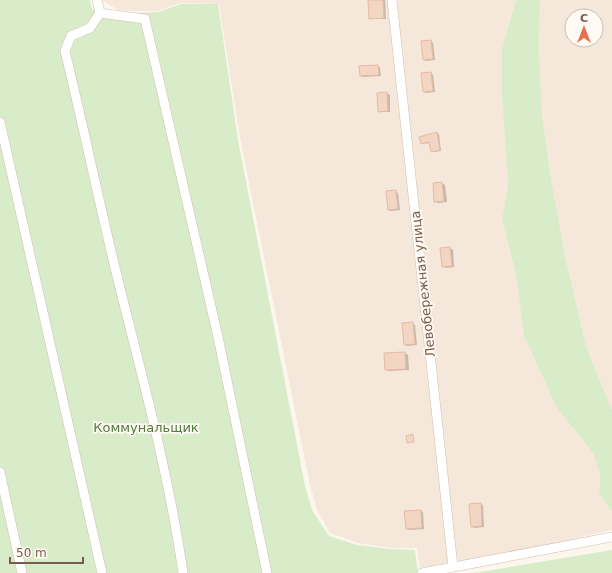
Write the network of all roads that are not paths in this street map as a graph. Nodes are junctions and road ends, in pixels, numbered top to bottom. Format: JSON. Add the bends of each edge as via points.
{"nodes":[{"id":1,"x":97,"y":0,"type":"edge"},
{"id":2,"x":392,"y":0,"type":"edge"},
{"id":3,"x":100,"y":13,"type":"junction"},
{"id":4,"x":0,"y":122,"type":"edge"},
{"id":5,"x":0,"y":472,"type":"edge"},
{"id":6,"x":612,"y":537,"type":"edge"},
{"id":7,"x":453,"y":567,"type":"junction"},
{"id":8,"x":22,"y":573,"type":"edge"},
{"id":9,"x":102,"y":573,"type":"edge"},
{"id":10,"x":183,"y":573,"type":"edge"},
{"id":11,"x":267,"y":573,"type":"edge"},
{"id":12,"x":422,"y":573,"type":"edge"}],
"edges":[{"from":1,"to":3,"type":"street"},
{"from":2,"to":7,"type":"street","name":"Левобережная улица"},
{"from":3,"to":10,"type":"street","via":[[90,28],[71,36],[65,51],[150,408]]},
{"from":3,"to":11,"type":"street","via":[[145,19],[216,329]]},
{"from":4,"to":9,"type":"street"},
{"from":5,"to":8,"type":"street"},
{"from":6,"to":7,"type":"street"},
{"from":7,"to":12,"type":"street"}]}
